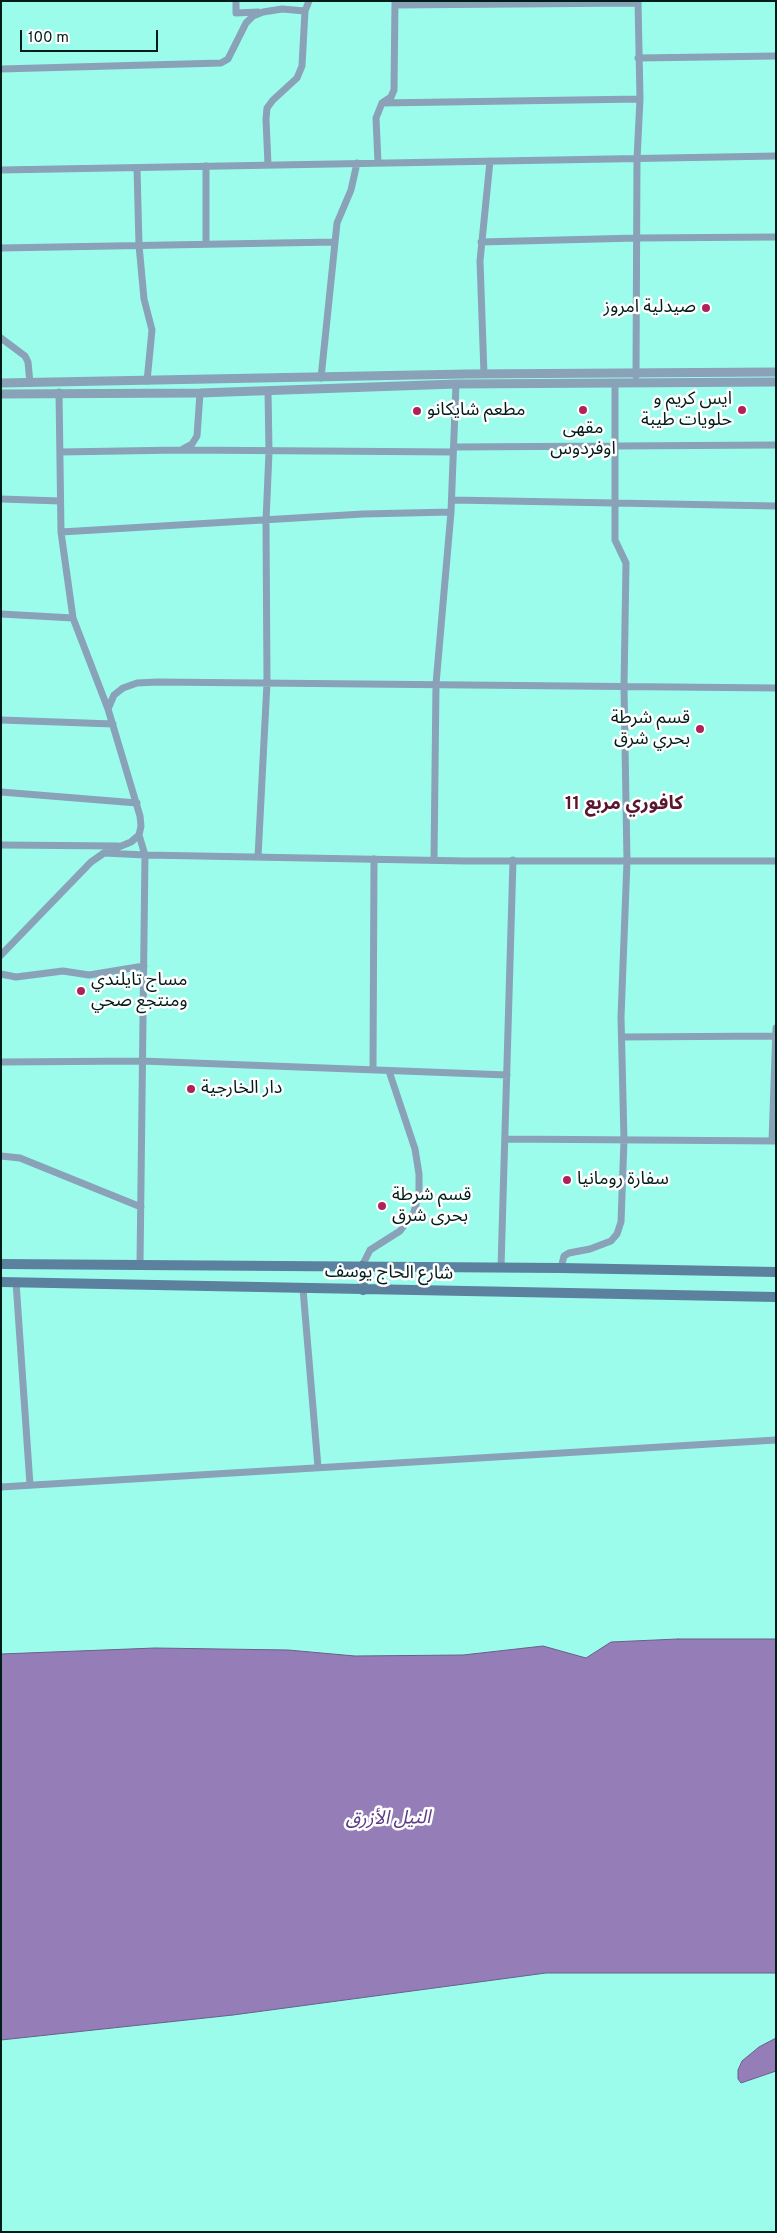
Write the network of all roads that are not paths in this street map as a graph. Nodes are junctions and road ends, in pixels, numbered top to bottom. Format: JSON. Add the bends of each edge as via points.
{"nodes":[{"id":1,"x":236,"y":1,"type":"edge"},
{"id":2,"x":309,"y":1,"type":"edge"},
{"id":3,"x":638,"y":2,"type":"edge"},
{"id":4,"x":395,"y":3,"type":"edge"},
{"id":5,"x":468,"y":3,"type":"edge"},
{"id":6,"x":305,"y":11,"type":"junction"},
{"id":7,"x":263,"y":12,"type":"junction"},
{"id":8,"x":776,"y":56,"type":"edge"},
{"id":9,"x":638,"y":58,"type":"junction"},
{"id":10,"x":1,"y":69,"type":"edge"},
{"id":11,"x":640,"y":99,"type":"junction"},
{"id":12,"x":382,"y":103,"type":"junction"},
{"id":13,"x":776,"y":156,"type":"edge"},
{"id":14,"x":637,"y":159,"type":"junction"},
{"id":15,"x":490,"y":161,"type":"junction"},
{"id":16,"x":357,"y":163,"type":"junction"},
{"id":17,"x":378,"y":163,"type":"junction"},
{"id":18,"x":268,"y":165,"type":"junction"},
{"id":19,"x":206,"y":166,"type":"junction"},
{"id":20,"x":137,"y":168,"type":"junction"},
{"id":21,"x":1,"y":170,"type":"edge"},
{"id":22,"x":776,"y":237,"type":"edge"},
{"id":23,"x":637,"y":238,"type":"junction"},
{"id":24,"x":334,"y":242,"type":"junction"},
{"id":25,"x":481,"y":242,"type":"junction"},
{"id":26,"x":206,"y":244,"type":"junction"},
{"id":27,"x":139,"y":245,"type":"junction"},
{"id":28,"x":1,"y":248,"type":"edge"},
{"id":29,"x":1,"y":338,"type":"edge"},
{"id":30,"x":776,"y":372,"type":"edge"},
{"id":31,"x":636,"y":373,"type":"junction"},
{"id":32,"x":484,"y":374,"type":"junction"},
{"id":33,"x":321,"y":378,"type":"junction"},
{"id":34,"x":147,"y":381,"type":"junction"},
{"id":35,"x":776,"y":382,"type":"edge"},
{"id":36,"x":1,"y":383,"type":"edge"},
{"id":37,"x":30,"y":383,"type":"junction"},
{"id":38,"x":636,"y":383,"type":"junction"},
{"id":39,"x":456,"y":384,"type":"junction"},
{"id":40,"x":615,"y":384,"type":"junction"},
{"id":41,"x":268,"y":390,"type":"junction"},
{"id":42,"x":59,"y":392,"type":"junction"},
{"id":43,"x":200,"y":393,"type":"junction"},
{"id":44,"x":1,"y":394,"type":"edge"},
{"id":45,"x":616,"y":445,"type":"junction"},
{"id":46,"x":776,"y":445,"type":"edge"},
{"id":47,"x":453,"y":449,"type":"junction"},
{"id":48,"x":181,"y":450,"type":"junction"},
{"id":49,"x":60,"y":452,"type":"junction"},
{"id":50,"x":269,"y":452,"type":"junction"},
{"id":51,"x":1,"y":499,"type":"edge"},
{"id":52,"x":452,"y":500,"type":"junction"},
{"id":53,"x":60,"y":501,"type":"junction"},
{"id":54,"x":616,"y":503,"type":"junction"},
{"id":55,"x":776,"y":506,"type":"edge"},
{"id":56,"x":451,"y":512,"type":"junction"},
{"id":57,"x":266,"y":521,"type":"junction"},
{"id":58,"x":62,"y":532,"type":"junction"},
{"id":59,"x":1,"y":614,"type":"edge"},
{"id":60,"x":73,"y":618,"type":"junction"},
{"id":61,"x":267,"y":683,"type":"junction"},
{"id":62,"x":436,"y":684,"type":"junction"},
{"id":63,"x":624,"y":687,"type":"junction"},
{"id":64,"x":776,"y":688,"type":"edge"},
{"id":65,"x":108,"y":709,"type":"junction"},
{"id":66,"x":1,"y":720,"type":"edge"},
{"id":67,"x":113,"y":724,"type":"junction"},
{"id":68,"x":1,"y":792,"type":"edge"},
{"id":69,"x":137,"y":803,"type":"junction"},
{"id":70,"x":139,"y":836,"type":"junction"},
{"id":71,"x":1,"y":845,"type":"edge"},
{"id":72,"x":124,"y":846,"type":"junction"},
{"id":73,"x":104,"y":853,"type":"junction"},
{"id":74,"x":145,"y":856,"type":"junction"},
{"id":75,"x":258,"y":858,"type":"junction"},
{"id":76,"x":374,"y":859,"type":"junction"},
{"id":77,"x":434,"y":860,"type":"junction"},
{"id":78,"x":513,"y":860,"type":"junction"},
{"id":79,"x":627,"y":861,"type":"junction"},
{"id":80,"x":776,"y":861,"type":"edge"},
{"id":81,"x":1,"y":955,"type":"edge"},
{"id":82,"x":144,"y":966,"type":"junction"},
{"id":83,"x":1,"y":974,"type":"edge"},
{"id":84,"x":776,"y":1028,"type":"edge"},
{"id":85,"x":776,"y":1036,"type":"edge"},
{"id":86,"x":622,"y":1037,"type":"junction"},
{"id":87,"x":142,"y":1061,"type":"junction"},
{"id":88,"x":1,"y":1062,"type":"edge"},
{"id":89,"x":373,"y":1070,"type":"junction"},
{"id":90,"x":389,"y":1071,"type":"junction"},
{"id":91,"x":507,"y":1074,"type":"junction"},
{"id":92,"x":505,"y":1139,"type":"junction"},
{"id":93,"x":624,"y":1140,"type":"junction"},
{"id":94,"x":774,"y":1141,"type":"edge"},
{"id":95,"x":1,"y":1156,"type":"edge"},
{"id":96,"x":141,"y":1207,"type":"junction"},
{"id":97,"x":1,"y":1264,"type":"edge"},
{"id":98,"x":140,"y":1264,"type":"junction"},
{"id":99,"x":362,"y":1266,"type":"junction"},
{"id":100,"x":501,"y":1267,"type":"junction"},
{"id":101,"x":561,"y":1268,"type":"junction"},
{"id":102,"x":776,"y":1272,"type":"edge"},
{"id":103,"x":1,"y":1282,"type":"edge"},
{"id":104,"x":16,"y":1282,"type":"junction"},
{"id":105,"x":303,"y":1289,"type":"junction"},
{"id":106,"x":363,"y":1290,"type":"junction"},
{"id":107,"x":776,"y":1297,"type":"edge"},
{"id":108,"x":776,"y":1440,"type":"edge"},
{"id":109,"x":318,"y":1468,"type":"junction"},
{"id":110,"x":30,"y":1486,"type":"junction"},
{"id":111,"x":1,"y":1488,"type":"edge"}],
"edges":[{"from":1,"to":7,"type":"street","via":[[236,13]]},
{"from":2,"to":6,"type":"street"},
{"from":3,"to":5,"type":"street"},
{"from":3,"to":9,"type":"street"},
{"from":4,"to":5,"type":"street"},
{"from":4,"to":12,"type":"street","via":[[394,90],[391,97]]},
{"from":6,"to":7,"type":"street","via":[[282,9]]},
{"from":6,"to":18,"type":"street","via":[[302,66],[297,78],[268,108]]},
{"from":7,"to":10,"type":"street","via":[[246,23],[228,59],[222,63]]},
{"from":8,"to":9,"type":"street"},
{"from":9,"to":11,"type":"street"},
{"from":11,"to":12,"type":"street"},
{"from":11,"to":14,"type":"street"},
{"from":12,"to":17,"type":"street","via":[[375,126]]},
{"from":13,"to":14,"type":"street"},
{"from":14,"to":15,"type":"street"},
{"from":14,"to":23,"type":"street"},
{"from":15,"to":17,"type":"street"},
{"from":15,"to":25,"type":"street"},
{"from":16,"to":17,"type":"street"},
{"from":16,"to":18,"type":"street"},
{"from":16,"to":24,"type":"street"},
{"from":18,"to":19,"type":"street"},
{"from":19,"to":20,"type":"street"},
{"from":19,"to":26,"type":"street"},
{"from":20,"to":21,"type":"street"},
{"from":20,"to":27,"type":"street"},
{"from":22,"to":23,"type":"street"},
{"from":23,"to":25,"type":"street"},
{"from":23,"to":31,"type":"street"},
{"from":24,"to":26,"type":"street"},
{"from":24,"to":33,"type":"street"},
{"from":25,"to":32,"type":"street"},
{"from":26,"to":27,"type":"street"},
{"from":27,"to":28,"type":"street"},
{"from":27,"to":34,"type":"street","via":[[144,299],[152,330]]},
{"from":29,"to":37,"type":"street","via":[[25,356]]},
{"from":30,"to":31,"type":"street"},
{"from":31,"to":32,"type":"street"},
{"from":31,"to":38,"type":"street"},
{"from":32,"to":33,"type":"street"},
{"from":33,"to":34,"type":"street"},
{"from":34,"to":37,"type":"street"},
{"from":35,"to":38,"type":"street"},
{"from":36,"to":37,"type":"street"},
{"from":38,"to":40,"type":"street"},
{"from":39,"to":40,"type":"street"},
{"from":39,"to":41,"type":"street"},
{"from":39,"to":47,"type":"street"},
{"from":40,"to":45,"type":"street"},
{"from":41,"to":43,"type":"street"},
{"from":41,"to":50,"type":"street"},
{"from":42,"to":43,"type":"street"},
{"from":42,"to":44,"type":"street"},
{"from":42,"to":49,"type":"street"},
{"from":43,"to":48,"type":"street","via":[[197,436],[192,444]]},
{"from":45,"to":46,"type":"street"},
{"from":45,"to":47,"type":"street"},
{"from":45,"to":54,"type":"street"},
{"from":47,"to":50,"type":"street"},
{"from":47,"to":52,"type":"street"},
{"from":48,"to":49,"type":"street"},
{"from":48,"to":50,"type":"street"},
{"from":49,"to":53,"type":"street"},
{"from":50,"to":57,"type":"street"},
{"from":51,"to":53,"type":"street"},
{"from":52,"to":54,"type":"street"},
{"from":52,"to":56,"type":"street"},
{"from":53,"to":58,"type":"street"},
{"from":54,"to":55,"type":"street"},
{"from":54,"to":63,"type":"street","via":[[616,540],[626,563]]},
{"from":56,"to":57,"type":"street"},
{"from":56,"to":62,"type":"street"},
{"from":57,"to":58,"type":"street"},
{"from":57,"to":61,"type":"street"},
{"from":58,"to":60,"type":"street"},
{"from":59,"to":60,"type":"street"},
{"from":60,"to":65,"type":"street"},
{"from":61,"to":62,"type":"street"},
{"from":61,"to":65,"type":"street","via":[[137,683],[114,695]]},
{"from":61,"to":75,"type":"street"},
{"from":62,"to":63,"type":"street"},
{"from":62,"to":77,"type":"street"},
{"from":63,"to":64,"type":"street"},
{"from":63,"to":79,"type":"street"},
{"from":65,"to":67,"type":"street"},
{"from":66,"to":67,"type":"street"},
{"from":67,"to":69,"type":"street"},
{"from":68,"to":69,"type":"street"},
{"from":69,"to":70,"type":"street","via":[[141,826]]},
{"from":70,"to":72,"type":"street"},
{"from":70,"to":74,"type":"street"},
{"from":71,"to":72,"type":"street"},
{"from":72,"to":73,"type":"street"},
{"from":73,"to":74,"type":"street"},
{"from":73,"to":81,"type":"street"},
{"from":74,"to":75,"type":"street"},
{"from":74,"to":82,"type":"street"},
{"from":75,"to":76,"type":"street"},
{"from":76,"to":77,"type":"street"},
{"from":76,"to":89,"type":"street"},
{"from":77,"to":78,"type":"street"},
{"from":78,"to":79,"type":"street"},
{"from":78,"to":91,"type":"street"},
{"from":79,"to":80,"type":"street"},
{"from":79,"to":86,"type":"street"},
{"from":82,"to":83,"type":"street","via":[[89,975],[63,971],[16,977]]},
{"from":82,"to":87,"type":"street"},
{"from":84,"to":85,"type":"street"},
{"from":85,"to":86,"type":"street"},
{"from":85,"to":94,"type":"street"},
{"from":86,"to":93,"type":"street"},
{"from":87,"to":88,"type":"street"},
{"from":87,"to":89,"type":"street"},
{"from":87,"to":96,"type":"street"},
{"from":89,"to":90,"type":"street"},
{"from":90,"to":91,"type":"street"},
{"from":90,"to":99,"type":"street","via":[[415,1149],[420,1174],[419,1193],[414,1212],[400,1230],[370,1250]]},
{"from":91,"to":92,"type":"street"},
{"from":92,"to":93,"type":"street"},
{"from":92,"to":100,"type":"street"},
{"from":93,"to":94,"type":"street"},
{"from":93,"to":101,"type":"street","via":[[621,1222],[617,1234],[611,1241],[590,1250],[564,1256]]},
{"from":95,"to":96,"type":"street","via":[[20,1158]]},
{"from":96,"to":98,"type":"street"},
{"from":97,"to":98,"type":"main road","name":"شارع الحاج يوسف"},
{"from":98,"to":99,"type":"main road","name":"شارع الحاج يوسف"},
{"from":99,"to":100,"type":"main road","name":"شارع الحاج يوسف"},
{"from":99,"to":106,"type":"main road"},
{"from":100,"to":101,"type":"main road","name":"شارع الحاج يوسف"},
{"from":101,"to":102,"type":"main road","name":"شارع الحاج يوسف"},
{"from":103,"to":104,"type":"main road","name":"شارع الحاج يوسف"},
{"from":104,"to":105,"type":"main road","name":"شارع الحاج يوسف"},
{"from":104,"to":110,"type":"street"},
{"from":105,"to":106,"type":"main road","name":"شارع الحاج يوسف"},
{"from":105,"to":109,"type":"street"},
{"from":106,"to":107,"type":"main road","name":"شارع الحاج يوسف"},
{"from":108,"to":109,"type":"street"},
{"from":109,"to":110,"type":"street"},
{"from":110,"to":111,"type":"street"}]}
